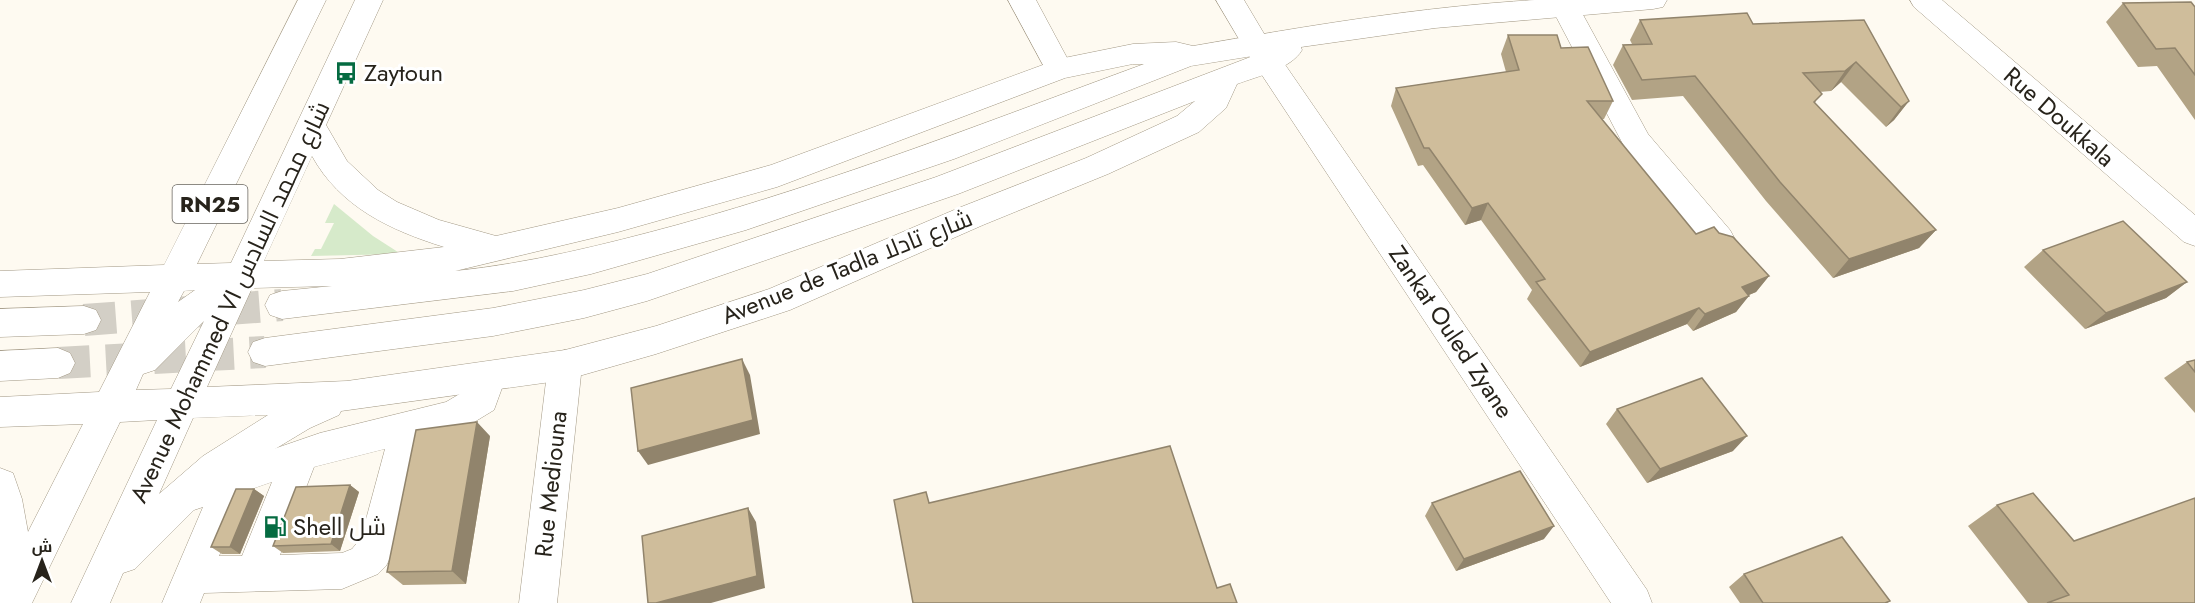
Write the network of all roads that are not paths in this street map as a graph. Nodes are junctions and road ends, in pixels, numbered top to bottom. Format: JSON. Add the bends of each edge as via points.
{"nodes":[{"id":1,"x":312,"y":0,"type":"edge"},
{"id":2,"x":369,"y":0,"type":"edge"},
{"id":3,"x":1022,"y":0,"type":"edge"},
{"id":4,"x":1230,"y":0,"type":"edge"},
{"id":5,"x":1653,"y":0,"type":"edge"},
{"id":6,"x":1924,"y":0,"type":"edge"},
{"id":7,"x":1565,"y":7,"type":"junction"},
{"id":8,"x":1262,"y":52,"type":"junction"},
{"id":9,"x":1193,"y":56,"type":"junction"},
{"id":10,"x":1059,"y":69,"type":"junction"},
{"id":11,"x":1226,"y":77,"type":"junction"},
{"id":12,"x":311,"y":124,"type":"junction"},
{"id":13,"x":2195,"y":233,"type":"edge"},
{"id":14,"x":1719,"y":239,"type":"edge"},
{"id":15,"x":502,"y":249,"type":"junction"},
{"id":16,"x":243,"y":274,"type":"junction"},
{"id":17,"x":173,"y":276,"type":"junction"},
{"id":18,"x":0,"y":284,"type":"edge"},
{"id":19,"x":282,"y":305,"type":"tunnel mouth"},
{"id":20,"x":189,"y":313,"type":"junction"},
{"id":21,"x":84,"y":320,"type":"tunnel mouth"},
{"id":22,"x":0,"y":323,"type":"edge"},
{"id":23,"x":265,"y":352,"type":"tunnel mouth"},
{"id":24,"x":58,"y":363,"type":"tunnel mouth"},
{"id":25,"x":565,"y":365,"type":"junction"},
{"id":26,"x":0,"y":366,"type":"edge"},
{"id":27,"x":489,"y":377,"type":"junction"},
{"id":28,"x":333,"y":402,"type":"junction"},
{"id":29,"x":183,"y":405,"type":"junction"},
{"id":30,"x":108,"y":408,"type":"junction"},
{"id":31,"x":0,"y":412,"type":"edge"},
{"id":32,"x":409,"y":426,"type":"junction"},
{"id":33,"x":310,"y":452,"type":"junction"},
{"id":34,"x":233,"y":478,"type":"junction"},
{"id":35,"x":0,"y":485,"type":"edge"},
{"id":36,"x":176,"y":500,"type":"junction"},
{"id":37,"x":254,"y":573,"type":"junction"},
{"id":38,"x":187,"y":589,"type":"edge"},
{"id":39,"x":95,"y":591,"type":"edge"},
{"id":40,"x":6,"y":603,"type":"edge"},
{"id":41,"x":12,"y":603,"type":"edge"},
{"id":42,"x":538,"y":603,"type":"edge"},
{"id":43,"x":1633,"y":603,"type":"edge"}],
"edges":[{"from":1,"to":17,"type":"main road","number":"RN25"},
{"from":2,"to":12,"type":"main road","name":"Avenue Mohammed VI شارع محمد السادس","number":"RN25"},
{"from":3,"to":10,"type":"main road"},
{"from":4,"to":8,"type":"main road","name":"Zankat Ouled Zyane"},
{"from":5,"to":7,"type":"main road","name":"Avenue de Tadla شارع تادلا"},
{"from":6,"to":13,"type":"main road","name":"Rue Doukkala"},
{"from":7,"to":8,"type":"main road","name":"Avenue de Tadla شارع تادلا","via":[[1354,28]]},
{"from":7,"to":14,"type":"main road","via":[[1637,142]]},
{"from":8,"to":9,"type":"main road","name":"Avenue de Tadla شارع تادلا"},
{"from":8,"to":11,"type":"main road","name":"Avenue de Tadla شارع تادلا"},
{"from":8,"to":43,"type":"main road","name":"Zankat Ouled Zyane"},
{"from":9,"to":10,"type":"main road","name":"Avenue de Tadla شارع تادلا","via":[[1167,52],[1133,54]]},
{"from":9,"to":19,"type":"main road","name":"Avenue de Tadla شارع تادلا","via":[[943,151],[746,218],[591,261],[513,278]]},
{"from":10,"to":15,"type":"main road","name":"Avenue de Tadla شارع تادلا","via":[[777,175]]},
{"from":11,"to":23,"type":"main road","name":"Avenue de Tadla شارع تادلا","via":[[1016,162],[629,293],[537,315],[452,329]]},
{"from":11,"to":25,"type":"main road","name":"Avenue de Tadla شارع تادلا","via":[[1216,100],[1188,124],[1097,166],[778,300]]},
{"from":12,"to":15,"type":"main road","via":[[338,171],[391,212],[461,241]]},
{"from":12,"to":16,"type":"main road","name":"Avenue Mohammed VI شارع محمد السادس","number":"RN25"},
{"from":15,"to":16,"type":"main road","name":"Avenue de Tadla شارع تادلا","via":[[394,267]]},
{"from":16,"to":17,"type":"main road","name":"Avenue de Tadla شارع تادلا"},
{"from":16,"to":20,"type":"main road"},
{"from":16,"to":29,"type":"main road","name":"Avenue Mohammed VI شارع محمد السادس","number":"RN25"},
{"from":17,"to":18,"type":"main road","name":"Avenue de Tadla شارع تادلا"},
{"from":17,"to":20,"type":"main road"},
{"from":17,"to":30,"type":"main road","number":"RN25"},
{"from":20,"to":29,"type":"main road","via":[[192,355]]},
{"from":20,"to":30,"type":"main road","via":[[144,358]]},
{"from":21,"to":22,"type":"main road"},
{"from":24,"to":26,"type":"main road"},
{"from":25,"to":27,"type":"main road","name":"Avenue de Tadla شارع تادلا"},
{"from":25,"to":42,"type":"main road","name":"Rue Mediouna"},
{"from":27,"to":28,"type":"main road","name":"Avenue de Tadla شارع تادلا"},
{"from":27,"to":32,"type":"main road","via":[[482,399],[469,409]]},
{"from":28,"to":29,"type":"main road","name":"Avenue de Tadla شارع تادلا"},
{"from":28,"to":33,"type":"main road"},
{"from":28,"to":36,"type":"main road","via":[[246,446]]},
{"from":29,"to":30,"type":"main road","name":"Avenue de Tadla شارع تادلا"},
{"from":29,"to":39,"type":"main road","name":"Avenue Mohammed VI شارع محمد السادس","number":"RN25"},
{"from":30,"to":31,"type":"main road","name":"Avenue de Tadla شارع تادلا"},
{"from":30,"to":41,"type":"main road","number":"RN25"},
{"from":32,"to":33,"type":"main road"},
{"from":32,"to":37,"type":"main road","via":[[379,542],[368,561],[342,571]]},
{"from":33,"to":34,"type":"main road"},
{"from":33,"to":37,"type":"main road"},
{"from":34,"to":36,"type":"main road"},
{"from":34,"to":38,"type":"main road"},
{"from":35,"to":40,"type":"main road","via":[[11,540]]},
{"from":36,"to":39,"type":"main road"},
{"from":37,"to":38,"type":"main road"}]}
